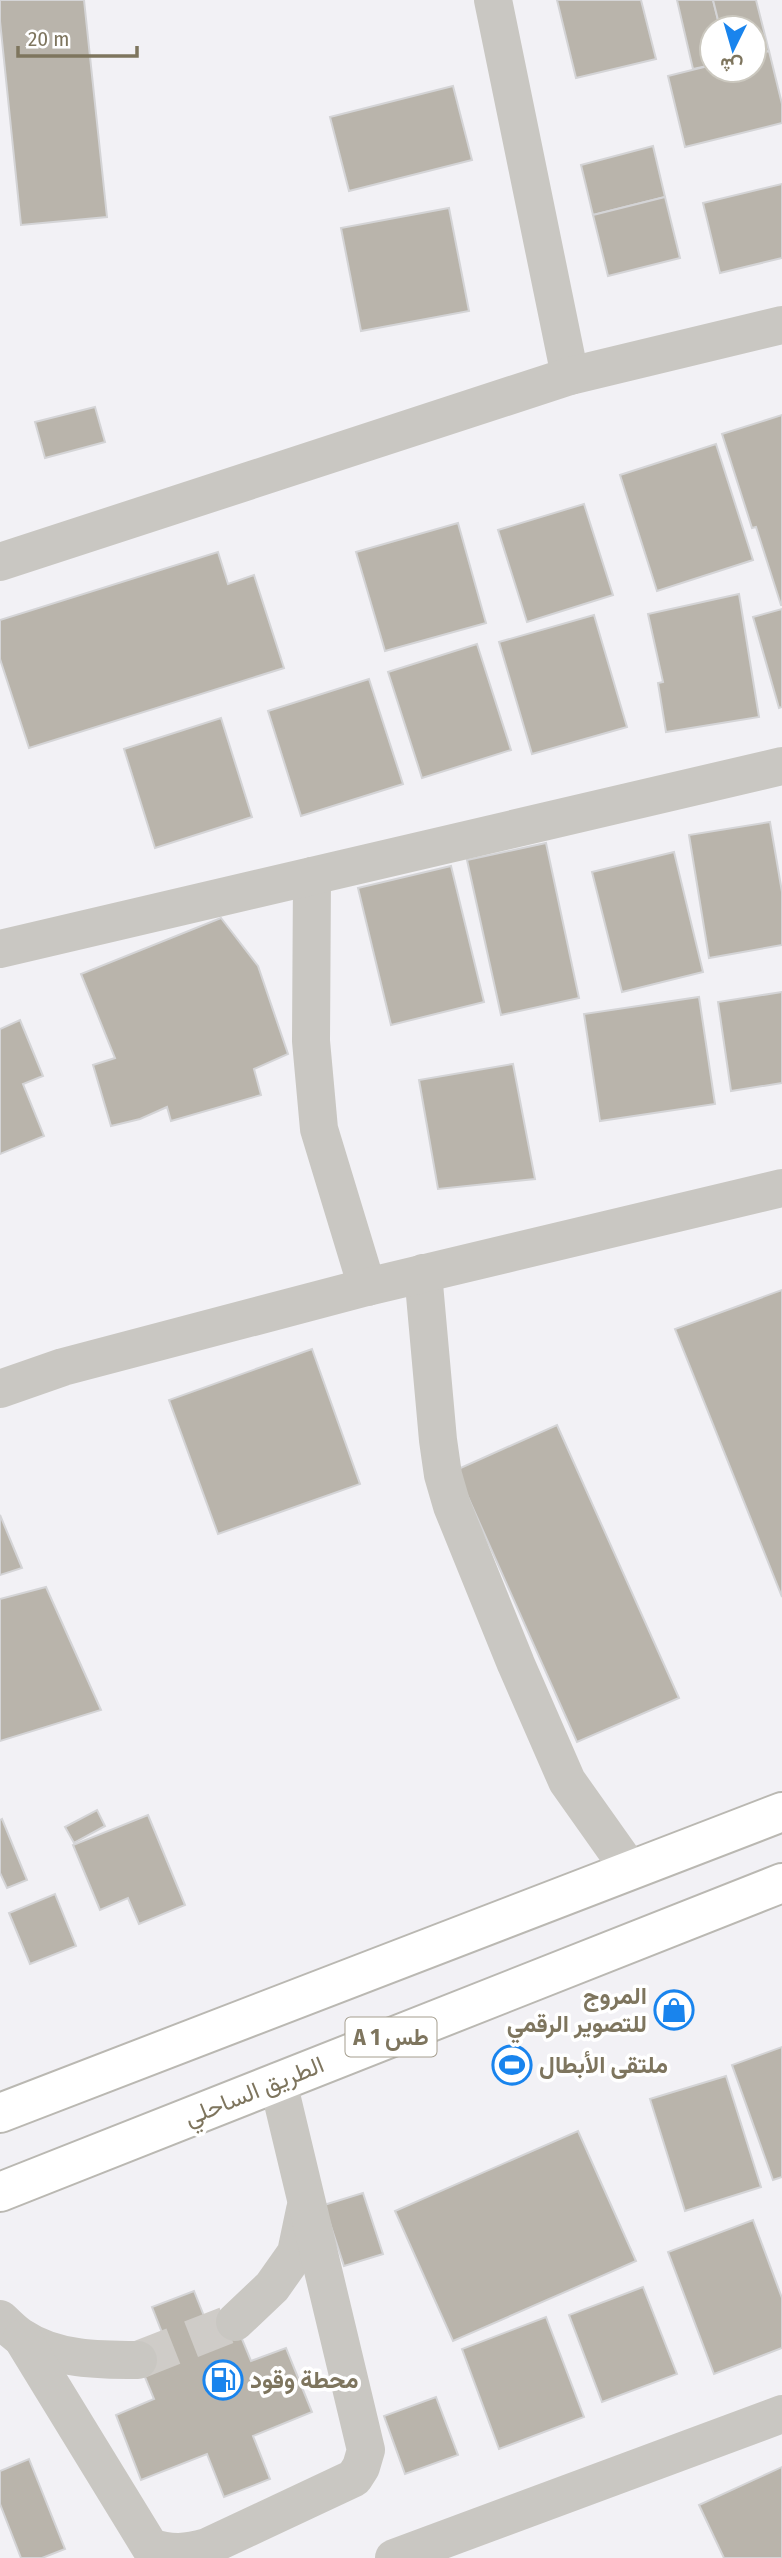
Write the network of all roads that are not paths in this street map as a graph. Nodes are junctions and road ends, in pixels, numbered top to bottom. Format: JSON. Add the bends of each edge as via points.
{"nodes":[{"id":1,"x":493,"y":0,"type":"edge"},
{"id":2,"x":782,"y":325,"type":"edge"},
{"id":3,"x":570,"y":376,"type":"junction"},
{"id":4,"x":0,"y":562,"type":"edge"},
{"id":5,"x":782,"y":766,"type":"edge"},
{"id":6,"x":312,"y":876,"type":"junction"},
{"id":7,"x":0,"y":949,"type":"edge"},
{"id":8,"x":782,"y":1188,"type":"edge"},
{"id":9,"x":423,"y":1273,"type":"junction"},
{"id":10,"x":367,"y":1287,"type":"junction"},
{"id":11,"x":0,"y":1389,"type":"edge"},
{"id":12,"x":782,"y":1812,"type":"edge"},
{"id":13,"x":630,"y":1870,"type":"junction"},
{"id":14,"x":782,"y":1883,"type":"edge"},
{"id":15,"x":278,"y":2082,"type":"junction"},
{"id":16,"x":0,"y":2113,"type":"edge"},
{"id":17,"x":0,"y":2192,"type":"edge"},
{"id":18,"x":307,"y":2204,"type":"junction"},
{"id":19,"x":235,"y":2322,"type":"tunnel mouth"},
{"id":20,"x":11,"y":2329,"type":"edge"},
{"id":21,"x":138,"y":2360,"type":"tunnel mouth"},
{"id":22,"x":782,"y":2414,"type":"edge"},
{"id":23,"x":394,"y":2558,"type":"edge"}],
"edges":[{"from":1,"to":3,"type":"street"},
{"from":2,"to":3,"type":"street"},
{"from":3,"to":4,"type":"street"},
{"from":5,"to":6,"type":"street"},
{"from":6,"to":7,"type":"street"},
{"from":6,"to":10,"type":"street","via":[[311,1041],[319,1129]]},
{"from":8,"to":9,"type":"street"},
{"from":9,"to":10,"type":"street"},
{"from":9,"to":13,"type":"street","via":[[438,1440],[452,1506],[567,1781]]},
{"from":10,"to":11,"type":"street","via":[[63,1367]]},
{"from":12,"to":13,"type":"highway","number":"A 1 طس"},
{"from":13,"to":16,"type":"highway","number":"A 1 طس"},
{"from":14,"to":15,"type":"highway","name":"الطريق الساحلي","number":"A 1 طس"},
{"from":15,"to":17,"type":"highway","name":"الطريق الساحلي","number":"A 1 طس"},
{"from":15,"to":18,"type":"street"},
{"from":18,"to":19,"type":"street","via":[[296,2253],[272,2287]]},
{"from":18,"to":20,"type":"street","via":[[366,2450],[354,2478],[207,2547],[183,2553],[150,2547]]},
{"from":20,"to":21,"type":"street","via":[[62,2355]]},
{"from":22,"to":23,"type":"street"}]}
